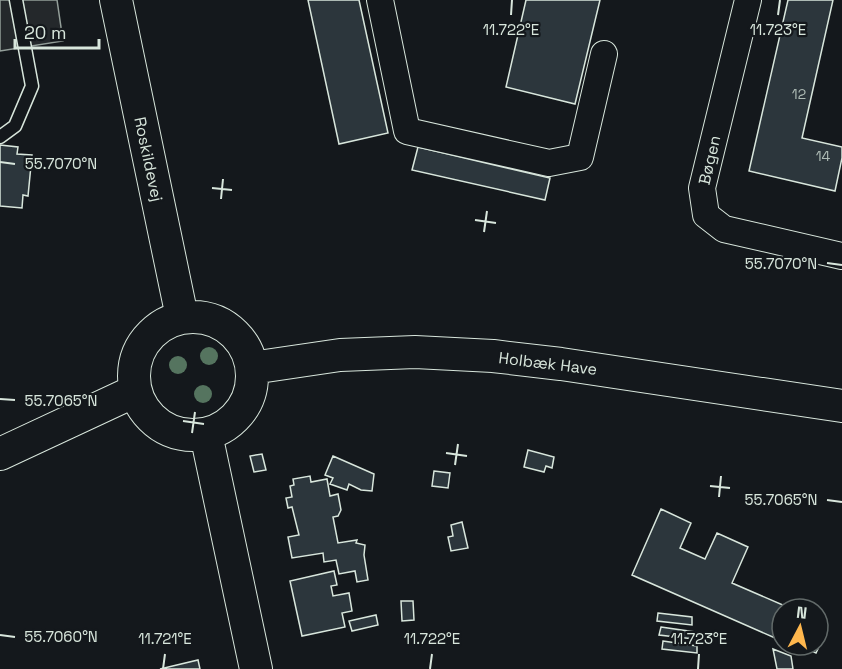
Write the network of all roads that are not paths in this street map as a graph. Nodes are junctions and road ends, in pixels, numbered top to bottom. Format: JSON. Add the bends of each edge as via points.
{"nodes":[{"id":1,"x":16,"y":0,"type":"edge"},
{"id":2,"x":116,"y":0,"type":"edge"},
{"id":3,"x":380,"y":0,"type":"edge"},
{"id":4,"x":748,"y":0,"type":"edge"},
{"id":5,"x":604,"y":54,"type":"dead end"},
{"id":6,"x":0,"y":137,"type":"edge"},
{"id":7,"x":842,"y":256,"type":"edge"},
{"id":8,"x":182,"y":317,"type":"junction"},
{"id":9,"x":252,"y":368,"type":"junction"},
{"id":10,"x":135,"y":392,"type":"junction"},
{"id":11,"x":842,"y":406,"type":"edge"},
{"id":12,"x":206,"y":434,"type":"junction"},
{"id":13,"x":0,"y":454,"type":"edge"},
{"id":14,"x":256,"y":669,"type":"edge"}],
"edges":[{"from":1,"to":6,"type":"lane","via":[[32,86],[15,126]]},
{"from":2,"to":8,"type":"street","name":"Roskildevej"},
{"from":3,"to":5,"type":"street","via":[[407,131],[549,163],[580,157]]},
{"from":4,"to":7,"type":"street","name":"Bøgen","via":[[702,188],[706,215],[724,229]]},
{"from":8,"to":9,"type":"street","via":[[206,317],[228,328],[244,346]]},
{"from":8,"to":10,"type":"street","via":[[163,324],[148,336],[137,353],[133,372]]},
{"from":9,"to":11,"type":"street","name":"Holbæk Have","via":[[340,354],[493,356]]},
{"from":9,"to":12,"type":"street","via":[[251,390],[242,410],[226,425]]},
{"from":10,"to":12,"type":"street","via":[[154,422],[170,431]]},
{"from":10,"to":13,"type":"street"},
{"from":12,"to":14,"type":"street"}]}
